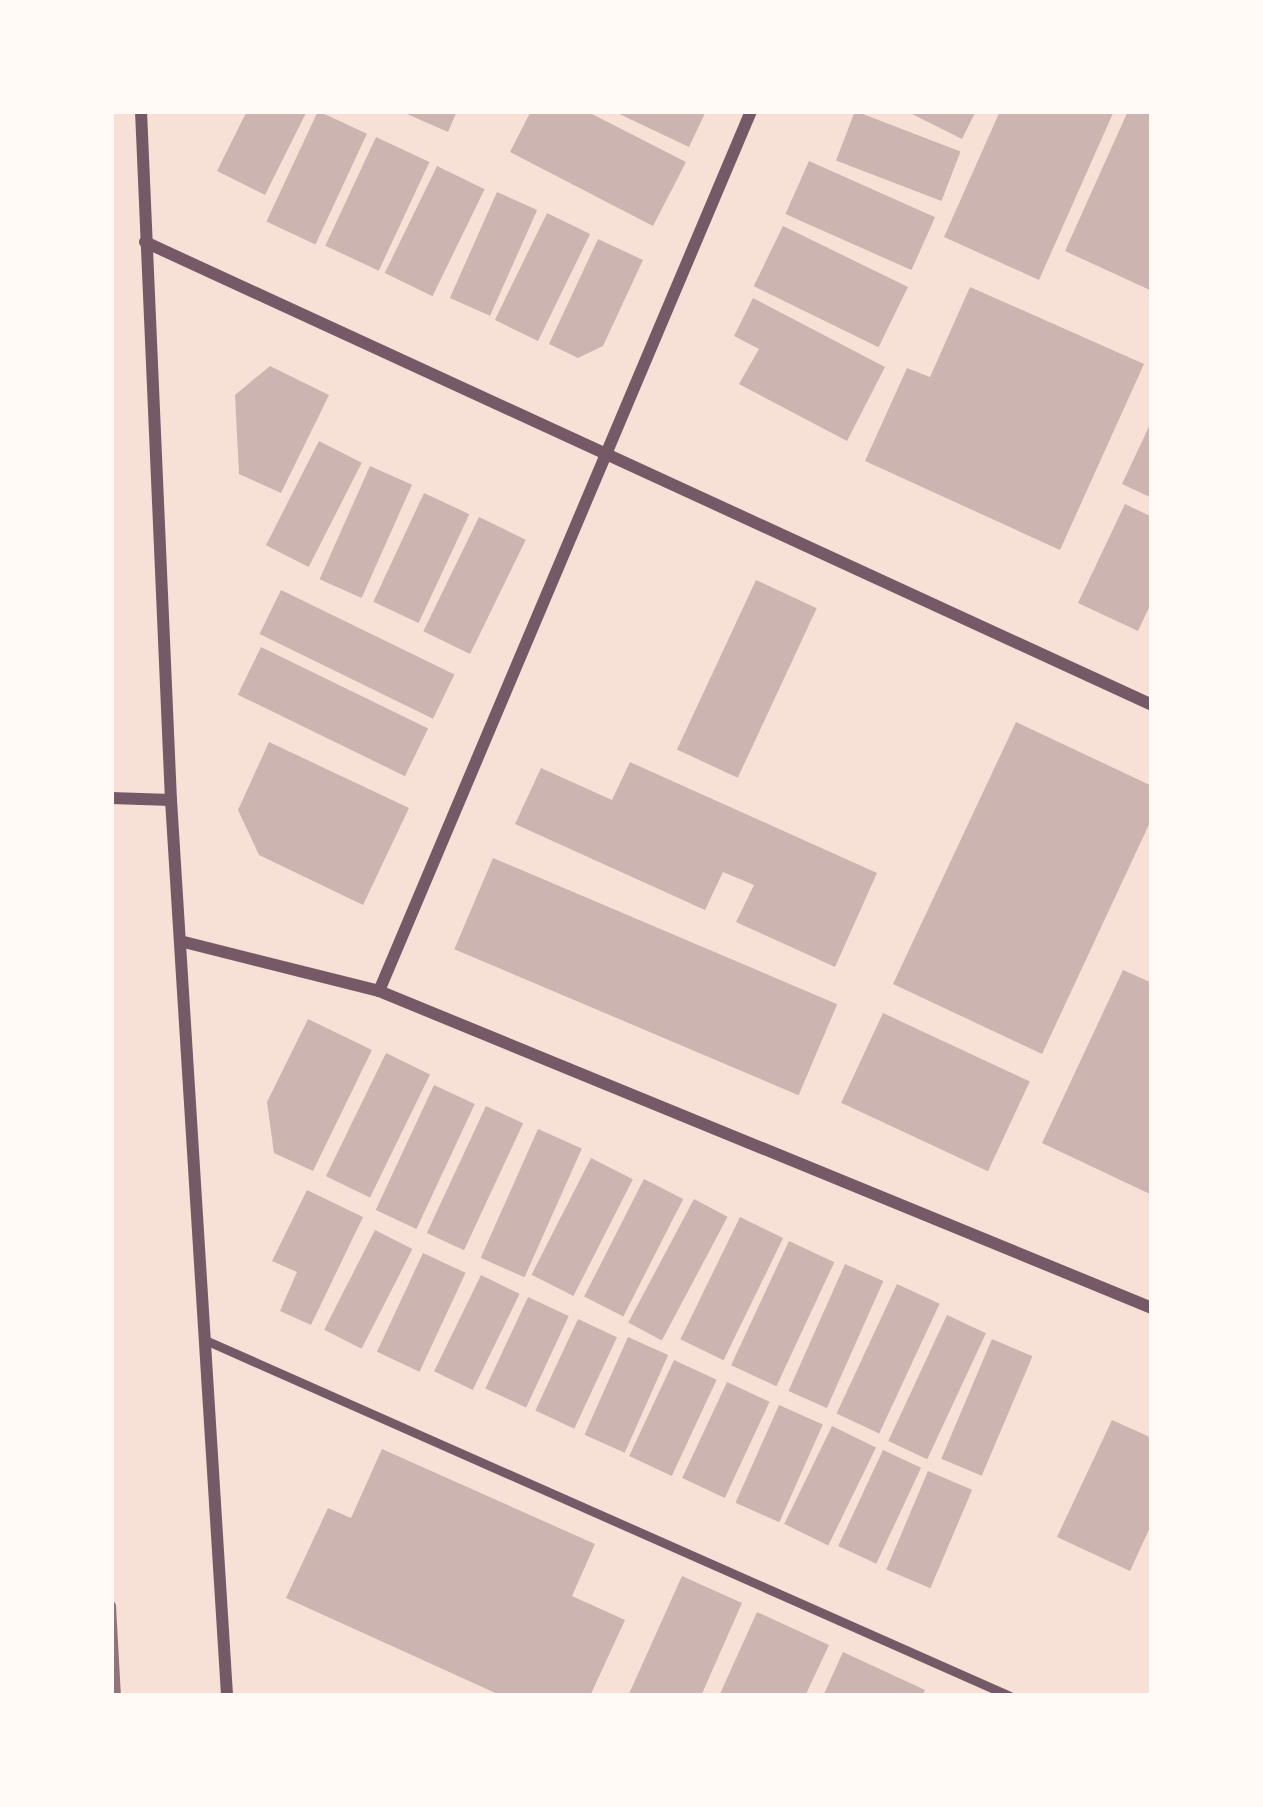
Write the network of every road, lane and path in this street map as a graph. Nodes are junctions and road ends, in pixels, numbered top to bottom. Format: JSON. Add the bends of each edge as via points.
{"nodes":[{"id":1,"x":141,"y":111,"type":"edge"},
{"id":2,"x":751,"y":111,"type":"edge"},
{"id":3,"x":145,"y":242,"type":"junction"},
{"id":4,"x":604,"y":459,"type":"junction"},
{"id":5,"x":1152,"y":705,"type":"edge"},
{"id":6,"x":111,"y":798,"type":"edge"},
{"id":7,"x":171,"y":800,"type":"junction"},
{"id":8,"x":180,"y":941,"type":"junction"},
{"id":9,"x":379,"y":991,"type":"junction"},
{"id":10,"x":1152,"y":1308,"type":"edge"},
{"id":11,"x":202,"y":1339,"type":"junction"},
{"id":12,"x":227,"y":1696,"type":"edge"},
{"id":13,"x":1010,"y":1696,"type":"edge"}],
"edges":[{"from":1,"to":3,"type":"street"},
{"from":2,"to":4,"type":"street"},
{"from":3,"to":4,"type":"street"},
{"from":3,"to":7,"type":"street"},
{"from":4,"to":5,"type":"street"},
{"from":4,"to":9,"type":"street"},
{"from":6,"to":7,"type":"street"},
{"from":7,"to":8,"type":"street"},
{"from":8,"to":9,"type":"street"},
{"from":8,"to":11,"type":"street"},
{"from":9,"to":10,"type":"street"},
{"from":11,"to":12,"type":"street"},
{"from":11,"to":13,"type":"lane"}]}
